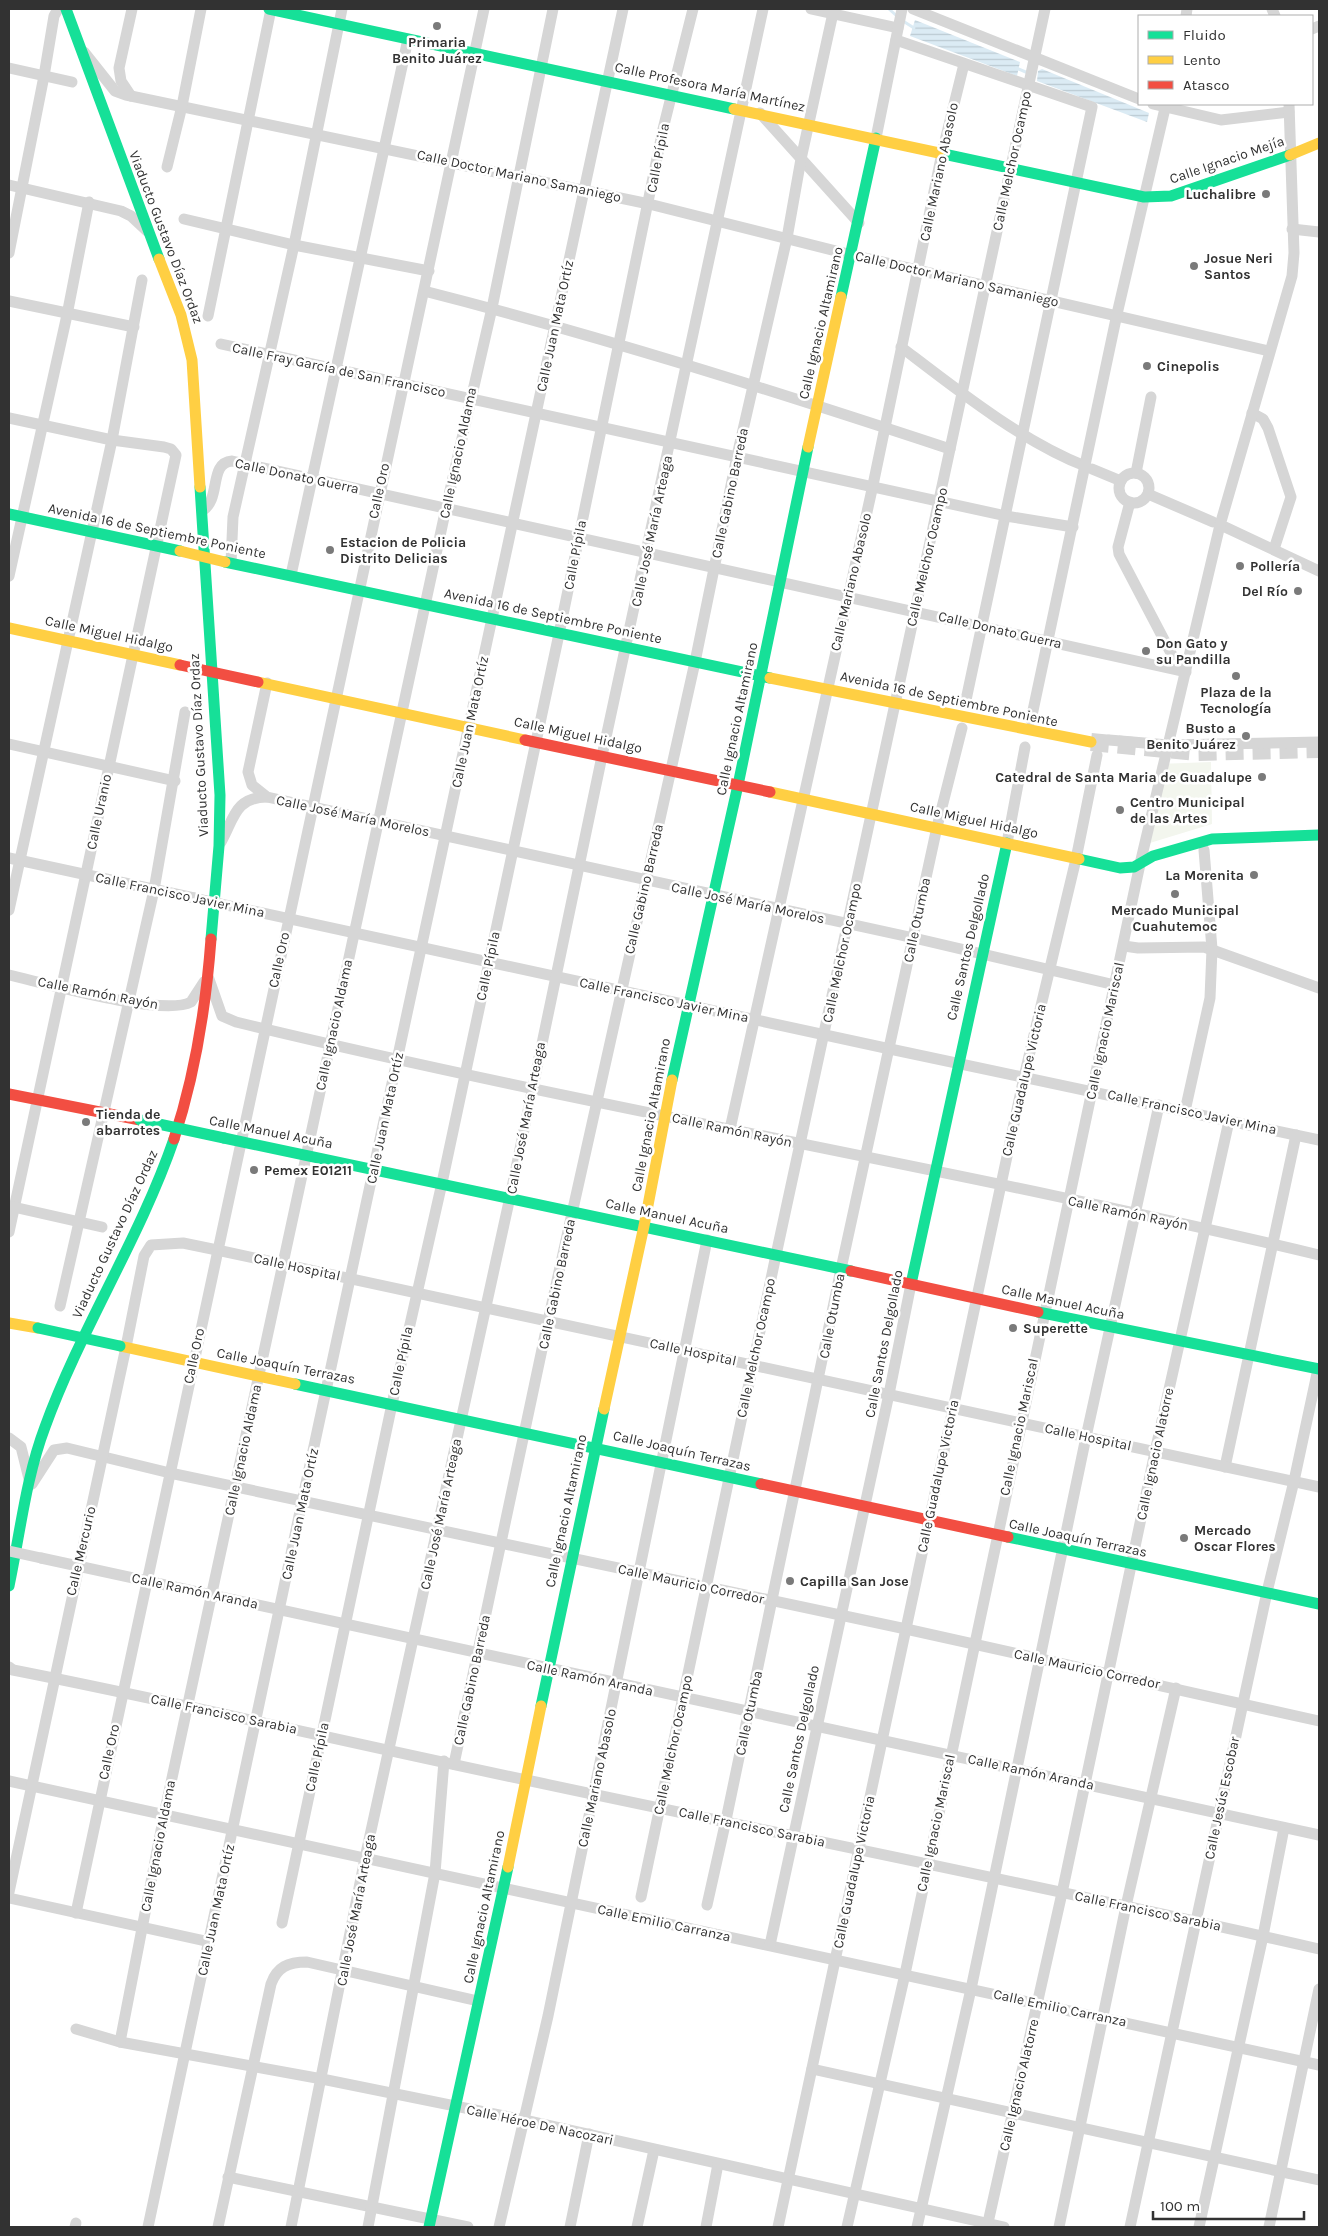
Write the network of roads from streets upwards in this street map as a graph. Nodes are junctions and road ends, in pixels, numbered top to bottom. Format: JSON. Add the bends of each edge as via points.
{"nodes":[{"id":1,"x":58,"y":9,"type":"edge"},
{"id":2,"x":66,"y":9,"type":"edge"},
{"id":3,"x":132,"y":9,"type":"edge"},
{"id":4,"x":201,"y":9,"type":"edge"},
{"id":5,"x":271,"y":9,"type":"edge"},
{"id":6,"x":342,"y":9,"type":"edge"},
{"id":7,"x":484,"y":9,"type":"edge"},
{"id":8,"x":553,"y":9,"type":"edge"},
{"id":9,"x":624,"y":9,"type":"edge"},
{"id":10,"x":694,"y":9,"type":"edge"},
{"id":11,"x":763,"y":9,"type":"edge"},
{"id":12,"x":811,"y":9,"type":"edge"},
{"id":13,"x":1045,"y":9,"type":"edge"},
{"id":14,"x":906,"y":10,"type":"edge"},
{"id":15,"x":833,"y":13,"type":"junction"},
{"id":16,"x":338,"y":24,"type":"junction"},
{"id":17,"x":899,"y":26,"type":"junction"},
{"id":18,"x":408,"y":39,"type":"junction"},
{"id":19,"x":896,"y":40,"type":"junction"},
{"id":20,"x":78,"y":46,"type":"junction"},
{"id":21,"x":475,"y":53,"type":"junction"},
{"id":22,"x":1034,"y":60,"type":"junction"},
{"id":23,"x":964,"y":64,"type":"junction"},
{"id":24,"x":541,"y":67,"type":"junction"},
{"id":25,"x":9,"y":68,"type":"edge"},
{"id":26,"x":44,"y":76,"type":"junction"},
{"id":27,"x":608,"y":81,"type":"junction"},
{"id":28,"x":72,"y":82,"type":"dead end"},
{"id":29,"x":1029,"y":83,"type":"junction"},
{"id":30,"x":671,"y":94,"type":"junction"},
{"id":31,"x":131,"y":96,"type":"junction"},
{"id":32,"x":1138,"y":99,"type":"edge"},
{"id":33,"x":182,"y":106,"type":"junction"},
{"id":34,"x":1165,"y":106,"type":"edge"},
{"id":35,"x":1289,"y":108,"type":"edge"},
{"id":36,"x":741,"y":109,"type":"junction"},
{"id":37,"x":760,"y":113,"type":"junction"},
{"id":38,"x":248,"y":120,"type":"junction"},
{"id":39,"x":809,"y":124,"type":"junction"},
{"id":40,"x":316,"y":134,"type":"junction"},
{"id":41,"x":876,"y":138,"type":"junction"},
{"id":42,"x":1319,"y":143,"type":"edge"},
{"id":43,"x":384,"y":148,"type":"junction"},
{"id":44,"x":942,"y":153,"type":"junction"},
{"id":45,"x":1290,"y":155,"type":"junction"},
{"id":46,"x":801,"y":159,"type":"junction"},
{"id":47,"x":452,"y":163,"type":"junction"},
{"id":48,"x":167,"y":167,"type":"dead end"},
{"id":49,"x":1011,"y":168,"type":"junction"},
{"id":50,"x":520,"y":177,"type":"junction"},
{"id":51,"x":1077,"y":183,"type":"junction"},
{"id":52,"x":9,"y":185,"type":"edge"},
{"id":53,"x":23,"y":188,"type":"junction"},
{"id":54,"x":584,"y":190,"type":"junction"},
{"id":55,"x":1144,"y":197,"type":"junction"},
{"id":56,"x":89,"y":202,"type":"junction"},
{"id":57,"x":649,"y":204,"type":"junction"},
{"id":58,"x":184,"y":219,"type":"dead end"},
{"id":59,"x":718,"y":220,"type":"junction"},
{"id":60,"x":859,"y":224,"type":"junction"},
{"id":61,"x":1292,"y":229,"type":"junction"},
{"id":62,"x":225,"y":230,"type":"junction"},
{"id":63,"x":148,"y":232,"type":"junction"},
{"id":64,"x":1319,"y":232,"type":"edge"},
{"id":65,"x":787,"y":238,"type":"junction"},
{"id":66,"x":294,"y":245,"type":"junction"},
{"id":67,"x":9,"y":252,"type":"edge"},
{"id":68,"x":852,"y":255,"type":"junction"},
{"id":69,"x":360,"y":257,"type":"junction"},
{"id":70,"x":428,"y":271,"type":"junction"},
{"id":71,"x":918,"y":271,"type":"junction"},
{"id":72,"x":142,"y":280,"type":"dead end"},
{"id":73,"x":985,"y":286,"type":"junction"},
{"id":74,"x":424,"y":290,"type":"junction"},
{"id":75,"x":1051,"y":300,"type":"junction"},
{"id":76,"x":9,"y":301,"type":"edge"},
{"id":77,"x":492,"y":308,"type":"junction"},
{"id":78,"x":68,"y":314,"type":"junction"},
{"id":79,"x":1117,"y":314,"type":"junction"},
{"id":80,"x":208,"y":316,"type":"dead end"},
{"id":81,"x":134,"y":327,"type":"junction"},
{"id":82,"x":555,"y":328,"type":"junction"},
{"id":83,"x":221,"y":344,"type":"dead end"},
{"id":84,"x":620,"y":346,"type":"junction"},
{"id":85,"x":901,"y":347,"type":"junction"},
{"id":86,"x":1269,"y":351,"type":"junction"},
{"id":87,"x":270,"y":355,"type":"junction"},
{"id":88,"x":687,"y":366,"type":"junction"},
{"id":89,"x":337,"y":370,"type":"junction"},
{"id":90,"x":402,"y":385,"type":"junction"},
{"id":91,"x":753,"y":385,"type":"junction"},
{"id":92,"x":962,"y":393,"type":"junction"},
{"id":93,"x":1150,"y":397,"type":"dead end"},
{"id":94,"x":470,"y":399,"type":"junction"},
{"id":95,"x":818,"y":406,"type":"junction"},
{"id":96,"x":1252,"y":412,"type":"junction"},
{"id":97,"x":536,"y":414,"type":"junction"},
{"id":98,"x":9,"y":418,"type":"edge"},
{"id":99,"x":44,"y":426,"type":"junction"},
{"id":100,"x":884,"y":427,"type":"junction"},
{"id":101,"x":601,"y":428,"type":"junction"},
{"id":102,"x":1023,"y":433,"type":"junction"},
{"id":103,"x":112,"y":440,"type":"junction"},
{"id":104,"x":671,"y":443,"type":"junction"},
{"id":105,"x":950,"y":449,"type":"junction"},
{"id":106,"x":737,"y":456,"type":"junction"},
{"id":107,"x":246,"y":464,"type":"junction"},
{"id":108,"x":1088,"y":468,"type":"junction"},
{"id":109,"x":803,"y":470,"type":"junction"},
{"id":110,"x":1136,"y":473,"type":"junction"},
{"id":111,"x":311,"y":480,"type":"junction"},
{"id":112,"x":1121,"y":481,"type":"junction"},
{"id":113,"x":873,"y":485,"type":"junction"},
{"id":114,"x":378,"y":494,"type":"junction"},
{"id":115,"x":1148,"y":494,"type":"junction"},
{"id":116,"x":939,"y":501,"type":"junction"},
{"id":117,"x":1130,"y":502,"type":"junction"},
{"id":118,"x":446,"y":508,"type":"junction"},
{"id":119,"x":202,"y":511,"type":"junction"},
{"id":120,"x":9,"y":514,"type":"edge"},
{"id":121,"x":1006,"y":516,"type":"junction"},
{"id":122,"x":22,"y":517,"type":"junction"},
{"id":123,"x":1213,"y":522,"type":"dead end"},
{"id":124,"x":513,"y":523,"type":"junction"},
{"id":125,"x":1226,"y":527,"type":"dead end"},
{"id":126,"x":1073,"y":528,"type":"junction"},
{"id":127,"x":91,"y":530,"type":"junction"},
{"id":128,"x":578,"y":539,"type":"junction"},
{"id":129,"x":156,"y":546,"type":"junction"},
{"id":130,"x":1274,"y":549,"type":"junction"},
{"id":131,"x":647,"y":554,"type":"junction"},
{"id":132,"x":228,"y":563,"type":"junction"},
{"id":133,"x":713,"y":569,"type":"junction"},
{"id":134,"x":1319,"y":571,"type":"edge"},
{"id":135,"x":291,"y":575,"type":"junction"},
{"id":136,"x":9,"y":576,"type":"edge"},
{"id":137,"x":781,"y":582,"type":"junction"},
{"id":138,"x":359,"y":589,"type":"junction"},
{"id":139,"x":848,"y":596,"type":"junction"},
{"id":140,"x":427,"y":604,"type":"junction"},
{"id":141,"x":914,"y":611,"type":"junction"},
{"id":142,"x":493,"y":619,"type":"junction"},
{"id":143,"x":981,"y":627,"type":"junction"},
{"id":144,"x":9,"y":628,"type":"edge"},
{"id":145,"x":559,"y":634,"type":"junction"},
{"id":146,"x":67,"y":639,"type":"junction"},
{"id":147,"x":1048,"y":641,"type":"junction"},
{"id":148,"x":627,"y":648,"type":"junction"},
{"id":149,"x":132,"y":653,"type":"junction"},
{"id":150,"x":1172,"y":655,"type":"dead end"},
{"id":151,"x":695,"y":662,"type":"junction"},
{"id":152,"x":1186,"y":672,"type":"junction"},
{"id":153,"x":761,"y":676,"type":"junction"},
{"id":154,"x":263,"y":683,"type":"junction"},
{"id":155,"x":827,"y":689,"type":"junction"},
{"id":156,"x":335,"y":698,"type":"junction"},
{"id":157,"x":966,"y":700,"type":"dead end"},
{"id":158,"x":895,"y":704,"type":"junction"},
{"id":159,"x":185,"y":712,"type":"dead end"},
{"id":160,"x":402,"y":713,"type":"junction"},
{"id":161,"x":1031,"y":720,"type":"dead end"},
{"id":162,"x":470,"y":727,"type":"junction"},
{"id":163,"x":962,"y":728,"type":"dead end"},
{"id":164,"x":535,"y":740,"type":"junction"},
{"id":165,"x":1109,"y":740,"type":"dead end"},
{"id":166,"x":1091,"y":742,"type":"tunnel mouth"},
{"id":167,"x":1319,"y":742,"type":"edge"},
{"id":168,"x":9,"y":744,"type":"edge"},
{"id":169,"x":1168,"y":745,"type":"junction"},
{"id":170,"x":1025,"y":747,"type":"dead end"},
{"id":171,"x":42,"y":752,"type":"junction"},
{"id":172,"x":1097,"y":755,"type":"dead end"},
{"id":173,"x":602,"y":756,"type":"junction"},
{"id":174,"x":108,"y":766,"type":"junction"},
{"id":175,"x":671,"y":770,"type":"junction"},
{"id":176,"x":175,"y":781,"type":"junction"},
{"id":177,"x":738,"y":785,"type":"junction"},
{"id":178,"x":267,"y":797,"type":"junction"},
{"id":179,"x":803,"y":798,"type":"junction"},
{"id":180,"x":311,"y":808,"type":"junction"},
{"id":181,"x":872,"y":813,"type":"junction"},
{"id":182,"x":378,"y":823,"type":"junction"},
{"id":183,"x":937,"y":828,"type":"junction"},
{"id":184,"x":1319,"y":835,"type":"edge"},
{"id":185,"x":445,"y":836,"type":"junction"},
{"id":186,"x":1007,"y":843,"type":"junction"},
{"id":187,"x":219,"y":846,"type":"junction"},
{"id":188,"x":1204,"y":850,"type":"dead end"},
{"id":189,"x":512,"y":851,"type":"junction"},
{"id":190,"x":1076,"y":858,"type":"junction"},
{"id":191,"x":14,"y":859,"type":"edge"},
{"id":192,"x":1140,"y":864,"type":"junction"},
{"id":193,"x":579,"y":867,"type":"junction"},
{"id":194,"x":85,"y":875,"type":"junction"},
{"id":195,"x":646,"y":881,"type":"junction"},
{"id":196,"x":154,"y":890,"type":"junction"},
{"id":197,"x":714,"y":895,"type":"junction"},
{"id":198,"x":778,"y":909,"type":"junction"},
{"id":199,"x":9,"y":910,"type":"edge"},
{"id":200,"x":288,"y":918,"type":"junction"},
{"id":201,"x":848,"y":924,"type":"junction"},
{"id":202,"x":354,"y":932,"type":"junction"},
{"id":203,"x":914,"y":938,"type":"junction"},
{"id":204,"x":1124,"y":946,"type":"junction"},
{"id":205,"x":421,"y":948,"type":"junction"},
{"id":206,"x":1212,"y":949,"type":"junction"},
{"id":207,"x":982,"y":953,"type":"junction"},
{"id":208,"x":489,"y":963,"type":"junction"},
{"id":209,"x":1050,"y":970,"type":"junction"},
{"id":210,"x":9,"y":975,"type":"edge"},
{"id":211,"x":208,"y":977,"type":"junction"},
{"id":212,"x":556,"y":977,"type":"junction"},
{"id":213,"x":1116,"y":985,"type":"junction"},
{"id":214,"x":62,"y":987,"type":"junction"},
{"id":215,"x":1319,"y":988,"type":"edge"},
{"id":216,"x":621,"y":990,"type":"junction"},
{"id":217,"x":129,"y":1001,"type":"junction"},
{"id":218,"x":689,"y":1004,"type":"junction"},
{"id":219,"x":754,"y":1019,"type":"junction"},
{"id":220,"x":263,"y":1029,"type":"junction"},
{"id":221,"x":824,"y":1034,"type":"junction"},
{"id":222,"x":330,"y":1044,"type":"junction"},
{"id":223,"x":890,"y":1049,"type":"junction"},
{"id":224,"x":398,"y":1058,"type":"junction"},
{"id":225,"x":958,"y":1064,"type":"junction"},
{"id":226,"x":464,"y":1073,"type":"junction"},
{"id":227,"x":1024,"y":1076,"type":"junction"},
{"id":228,"x":532,"y":1088,"type":"junction"},
{"id":229,"x":1092,"y":1090,"type":"junction"},
{"id":230,"x":9,"y":1094,"type":"edge"},
{"id":231,"x":37,"y":1100,"type":"junction"},
{"id":232,"x":596,"y":1102,"type":"junction"},
{"id":233,"x":1159,"y":1105,"type":"junction"},
{"id":234,"x":1185,"y":1111,"type":"junction"},
{"id":235,"x":104,"y":1114,"type":"junction"},
{"id":236,"x":664,"y":1116,"type":"junction"},
{"id":237,"x":1229,"y":1121,"type":"junction"},
{"id":238,"x":730,"y":1129,"type":"junction"},
{"id":239,"x":1296,"y":1135,"type":"junction"},
{"id":240,"x":1319,"y":1140,"type":"edge"},
{"id":241,"x":241,"y":1141,"type":"junction"},
{"id":242,"x":800,"y":1144,"type":"junction"},
{"id":243,"x":306,"y":1154,"type":"junction"},
{"id":244,"x":866,"y":1157,"type":"junction"},
{"id":245,"x":374,"y":1168,"type":"junction"},
{"id":246,"x":935,"y":1173,"type":"junction"},
{"id":247,"x":442,"y":1183,"type":"junction"},
{"id":248,"x":1001,"y":1186,"type":"junction"},
{"id":249,"x":510,"y":1197,"type":"junction"},
{"id":250,"x":1068,"y":1200,"type":"junction"},
{"id":251,"x":11,"y":1206,"type":"edge"},
{"id":252,"x":572,"y":1211,"type":"junction"},
{"id":253,"x":1135,"y":1214,"type":"junction"},
{"id":254,"x":80,"y":1222,"type":"junction"},
{"id":255,"x":644,"y":1226,"type":"junction"},
{"id":256,"x":102,"y":1227,"type":"dead end"},
{"id":257,"x":1204,"y":1229,"type":"junction"},
{"id":258,"x":9,"y":1232,"type":"edge"},
{"id":259,"x":707,"y":1240,"type":"junction"},
{"id":260,"x":183,"y":1243,"type":"joint"},
{"id":261,"x":1272,"y":1244,"type":"junction"},
{"id":262,"x":217,"y":1250,"type":"junction"},
{"id":263,"x":776,"y":1255,"type":"junction"},
{"id":264,"x":1319,"y":1256,"type":"edge"},
{"id":265,"x":283,"y":1264,"type":"junction"},
{"id":266,"x":841,"y":1270,"type":"junction"},
{"id":267,"x":350,"y":1278,"type":"junction"},
{"id":268,"x":911,"y":1284,"type":"junction"},
{"id":269,"x":416,"y":1292,"type":"junction"},
{"id":270,"x":976,"y":1298,"type":"junction"},
{"id":271,"x":60,"y":1306,"type":"dead end"},
{"id":272,"x":486,"y":1308,"type":"junction"},
{"id":273,"x":1044,"y":1313,"type":"junction"},
{"id":274,"x":548,"y":1321,"type":"junction"},
{"id":275,"x":9,"y":1323,"type":"edge"},
{"id":276,"x":1111,"y":1328,"type":"junction"},
{"id":277,"x":620,"y":1336,"type":"junction"},
{"id":278,"x":1180,"y":1341,"type":"junction"},
{"id":279,"x":123,"y":1347,"type":"junction"},
{"id":280,"x":685,"y":1350,"type":"junction"},
{"id":281,"x":1249,"y":1356,"type":"junction"},
{"id":282,"x":192,"y":1363,"type":"junction"},
{"id":283,"x":752,"y":1365,"type":"junction"},
{"id":284,"x":1319,"y":1369,"type":"edge"},
{"id":285,"x":259,"y":1376,"type":"junction"},
{"id":286,"x":819,"y":1379,"type":"junction"},
{"id":287,"x":327,"y":1389,"type":"junction"},
{"id":288,"x":889,"y":1394,"type":"junction"},
{"id":289,"x":392,"y":1404,"type":"junction"},
{"id":290,"x":953,"y":1408,"type":"junction"},
{"id":291,"x":462,"y":1418,"type":"junction"},
{"id":292,"x":1020,"y":1422,"type":"junction"},
{"id":293,"x":525,"y":1432,"type":"junction"},
{"id":294,"x":1086,"y":1437,"type":"junction"},
{"id":295,"x":9,"y":1438,"type":"edge"},
{"id":296,"x":595,"y":1447,"type":"junction"},
{"id":297,"x":1155,"y":1452,"type":"junction"},
{"id":298,"x":102,"y":1457,"type":"junction"},
{"id":299,"x":662,"y":1463,"type":"junction"},
{"id":300,"x":1224,"y":1467,"type":"junction"},
{"id":301,"x":170,"y":1473,"type":"junction"},
{"id":302,"x":729,"y":1478,"type":"junction"},
{"id":303,"x":1294,"y":1481,"type":"junction"},
{"id":304,"x":30,"y":1486,"type":"junction"},
{"id":305,"x":236,"y":1487,"type":"junction"},
{"id":306,"x":1319,"y":1487,"type":"edge"},
{"id":307,"x":796,"y":1492,"type":"junction"},
{"id":308,"x":302,"y":1502,"type":"junction"},
{"id":309,"x":865,"y":1507,"type":"junction"},
{"id":310,"x":368,"y":1515,"type":"junction"},
{"id":311,"x":928,"y":1521,"type":"junction"},
{"id":312,"x":439,"y":1530,"type":"junction"},
{"id":313,"x":996,"y":1536,"type":"junction"},
{"id":314,"x":502,"y":1543,"type":"junction"},
{"id":315,"x":9,"y":1550,"type":"edge"},
{"id":316,"x":1064,"y":1550,"type":"junction"},
{"id":317,"x":571,"y":1558,"type":"junction"},
{"id":318,"x":1132,"y":1564,"type":"junction"},
{"id":319,"x":78,"y":1566,"type":"junction"},
{"id":320,"x":639,"y":1572,"type":"junction"},
{"id":321,"x":146,"y":1580,"type":"junction"},
{"id":322,"x":9,"y":1586,"type":"edge"},
{"id":323,"x":706,"y":1587,"type":"junction"},
{"id":324,"x":1267,"y":1592,"type":"junction"},
{"id":325,"x":211,"y":1595,"type":"junction"},
{"id":326,"x":772,"y":1602,"type":"junction"},
{"id":327,"x":1319,"y":1604,"type":"edge"},
{"id":328,"x":280,"y":1610,"type":"junction"},
{"id":329,"x":842,"y":1616,"type":"junction"},
{"id":330,"x":346,"y":1624,"type":"junction"},
{"id":331,"x":906,"y":1629,"type":"junction"},
{"id":332,"x":414,"y":1640,"type":"junction"},
{"id":333,"x":975,"y":1644,"type":"junction"},
{"id":334,"x":477,"y":1654,"type":"junction"},
{"id":335,"x":1041,"y":1658,"type":"junction"},
{"id":336,"x":11,"y":1669,"type":"edge"},
{"id":337,"x":549,"y":1670,"type":"junction"},
{"id":338,"x":1108,"y":1674,"type":"junction"},
{"id":339,"x":53,"y":1678,"type":"junction"},
{"id":340,"x":616,"y":1684,"type":"junction"},
{"id":341,"x":1176,"y":1688,"type":"junction"},
{"id":342,"x":122,"y":1692,"type":"junction"},
{"id":343,"x":682,"y":1698,"type":"junction"},
{"id":344,"x":1242,"y":1705,"type":"junction"},
{"id":345,"x":187,"y":1706,"type":"junction"},
{"id":346,"x":749,"y":1713,"type":"junction"},
{"id":347,"x":1319,"y":1720,"type":"edge"},
{"id":348,"x":256,"y":1721,"type":"junction"},
{"id":349,"x":818,"y":1727,"type":"junction"},
{"id":350,"x":322,"y":1735,"type":"junction"},
{"id":351,"x":882,"y":1740,"type":"junction"},
{"id":352,"x":389,"y":1749,"type":"junction"},
{"id":353,"x":951,"y":1755,"type":"junction"},
{"id":354,"x":449,"y":1763,"type":"junction"},
{"id":355,"x":1018,"y":1769,"type":"junction"},
{"id":356,"x":526,"y":1780,"type":"junction"},
{"id":357,"x":9,"y":1781,"type":"edge"},
{"id":358,"x":1086,"y":1784,"type":"junction"},
{"id":359,"x":31,"y":1786,"type":"junction"},
{"id":360,"x":594,"y":1794,"type":"junction"},
{"id":361,"x":1151,"y":1798,"type":"junction"},
{"id":362,"x":99,"y":1801,"type":"junction"},
{"id":363,"x":660,"y":1807,"type":"junction"},
{"id":364,"x":1218,"y":1812,"type":"junction"},
{"id":365,"x":164,"y":1815,"type":"junction"},
{"id":366,"x":726,"y":1820,"type":"junction"},
{"id":367,"x":1284,"y":1828,"type":"junction"},
{"id":368,"x":233,"y":1830,"type":"junction"},
{"id":369,"x":1319,"y":1835,"type":"edge"},
{"id":370,"x":794,"y":1837,"type":"junction"},
{"id":371,"x":299,"y":1844,"type":"junction"},
{"id":372,"x":858,"y":1850,"type":"junction"},
{"id":373,"x":365,"y":1858,"type":"junction"},
{"id":374,"x":928,"y":1864,"type":"junction"},
{"id":375,"x":435,"y":1873,"type":"junction"},
{"id":376,"x":994,"y":1879,"type":"junction"},
{"id":377,"x":504,"y":1888,"type":"junction"},
{"id":378,"x":9,"y":1892,"type":"edge"},
{"id":379,"x":1062,"y":1892,"type":"junction"},
{"id":380,"x":641,"y":1897,"type":"dead end"},
{"id":381,"x":9,"y":1898,"type":"edge"},
{"id":382,"x":572,"y":1903,"type":"junction"},
{"id":383,"x":707,"y":1905,"type":"dead end"},
{"id":384,"x":1126,"y":1906,"type":"junction"},
{"id":385,"x":76,"y":1912,"type":"junction"},
{"id":386,"x":1195,"y":1921,"type":"junction"},
{"id":387,"x":282,"y":1923,"type":"dead end"},
{"id":388,"x":142,"y":1927,"type":"junction"},
{"id":389,"x":1263,"y":1936,"type":"junction"},
{"id":390,"x":210,"y":1942,"type":"junction"},
{"id":391,"x":770,"y":1946,"type":"junction"},
{"id":392,"x":1319,"y":1949,"type":"edge"},
{"id":393,"x":835,"y":1959,"type":"junction"},
{"id":394,"x":343,"y":1970,"type":"junction"},
{"id":395,"x":905,"y":1974,"type":"junction"},
{"id":396,"x":414,"y":1986,"type":"junction"},
{"id":397,"x":972,"y":1989,"type":"junction"},
{"id":398,"x":1319,"y":1989,"type":"edge"},
{"id":399,"x":478,"y":2001,"type":"junction"},
{"id":400,"x":1038,"y":2004,"type":"junction"},
{"id":401,"x":1103,"y":2017,"type":"junction"},
{"id":402,"x":76,"y":2029,"type":"dead end"},
{"id":403,"x":1172,"y":2032,"type":"junction"},
{"id":404,"x":120,"y":2042,"type":"junction"},
{"id":405,"x":1238,"y":2046,"type":"junction"},
{"id":406,"x":186,"y":2054,"type":"junction"},
{"id":407,"x":1304,"y":2062,"type":"junction"},
{"id":408,"x":1319,"y":2065,"type":"edge"},
{"id":409,"x":252,"y":2066,"type":"junction"},
{"id":410,"x":812,"y":2069,"type":"junction"},
{"id":411,"x":322,"y":2079,"type":"junction"},
{"id":412,"x":880,"y":2085,"type":"junction"},
{"id":413,"x":392,"y":2094,"type":"junction"},
{"id":414,"x":946,"y":2099,"type":"junction"},
{"id":415,"x":455,"y":2107,"type":"junction"},
{"id":416,"x":1011,"y":2112,"type":"junction"},
{"id":417,"x":524,"y":2120,"type":"junction"},
{"id":418,"x":1080,"y":2127,"type":"junction"},
{"id":419,"x":589,"y":2134,"type":"junction"},
{"id":420,"x":1148,"y":2142,"type":"junction"},
{"id":421,"x":654,"y":2150,"type":"junction"},
{"id":422,"x":1214,"y":2158,"type":"junction"},
{"id":423,"x":718,"y":2164,"type":"junction"},
{"id":424,"x":1281,"y":2172,"type":"junction"},
{"id":425,"x":228,"y":2177,"type":"junction"},
{"id":426,"x":788,"y":2179,"type":"junction"},
{"id":427,"x":1319,"y":2180,"type":"edge"},
{"id":428,"x":298,"y":2193,"type":"junction"},
{"id":429,"x":854,"y":2195,"type":"junction"},
{"id":430,"x":372,"y":2208,"type":"junction"},
{"id":431,"x":920,"y":2210,"type":"junction"},
{"id":432,"x":430,"y":2224,"type":"edge"},
{"id":433,"x":988,"y":2226,"type":"edge"},
{"id":434,"x":148,"y":2227,"type":"edge"},
{"id":435,"x":218,"y":2227,"type":"edge"},
{"id":436,"x":291,"y":2227,"type":"edge"},
{"id":437,"x":368,"y":2227,"type":"edge"},
{"id":438,"x":468,"y":2227,"type":"edge"},
{"id":439,"x":499,"y":2227,"type":"edge"},
{"id":440,"x":570,"y":2227,"type":"edge"},
{"id":441,"x":637,"y":2227,"type":"edge"},
{"id":442,"x":706,"y":2227,"type":"edge"},
{"id":443,"x":778,"y":2227,"type":"edge"},
{"id":444,"x":847,"y":2227,"type":"edge"},
{"id":445,"x":917,"y":2227,"type":"edge"},
{"id":446,"x":1004,"y":2227,"type":"edge"},
{"id":447,"x":1059,"y":2227,"type":"edge"},
{"id":448,"x":1130,"y":2227,"type":"edge"},
{"id":449,"x":1199,"y":2227,"type":"edge"},
{"id":450,"x":1268,"y":2227,"type":"edge"}],
"edges":[{"from":1,"to":26,"type":"street"},
{"from":2,"to":20,"type":"street","name":"Viaducto Gustavo Díaz Ordaz"},
{"from":3,"to":31,"type":"street","via":[[120,68],[121,81]]},
{"from":4,"to":33,"type":"street"},
{"from":5,"to":16,"type":"street","name":"Calle Profesora María Martínez"},
{"from":5,"to":38,"type":"street"},
{"from":6,"to":16,"type":"street"},
{"from":7,"to":21,"type":"street","name":"Calle Oro"},
{"from":8,"to":24,"type":"street","name":"Calle Ignacio Aldama"},
{"from":9,"to":27,"type":"street","name":"Calle Juan Mata Ortíz"},
{"from":10,"to":30,"type":"street","name":"Calle Pípila"},
{"from":11,"to":36,"type":"street","name":"Calle José María Arteaga"},
{"from":12,"to":15,"type":"street"},
{"from":13,"to":22,"type":"street","name":"Calle Melchor Ocampo"},
{"from":14,"to":17,"type":"street","name":"Calle Ignacio Altamirano"},
{"from":14,"to":22,"type":"street"},
{"from":15,"to":17,"type":"street"},
{"from":15,"to":39,"type":"street","name":"Calle Gabino Barreda"},
{"from":16,"to":18,"type":"street","name":"Calle Profesora María Martínez"},
{"from":16,"to":40,"type":"street"},
{"from":17,"to":19,"type":"street","name":"Calle Ignacio Altamirano"},
{"from":18,"to":21,"type":"street","name":"Calle Profesora María Martínez"},
{"from":18,"to":43,"type":"street"},
{"from":19,"to":23,"type":"street"},
{"from":19,"to":41,"type":"street","name":"Calle Ignacio Altamirano"},
{"from":20,"to":31,"type":"street","name":"Calle Doctor Mariano Samaniego","via":[[116,91]]},
{"from":20,"to":63,"type":"street","name":"Viaducto Gustavo Díaz Ordaz"},
{"from":21,"to":24,"type":"street","name":"Calle Profesora María Martínez"},
{"from":21,"to":47,"type":"street","name":"Calle Oro"},
{"from":22,"to":29,"type":"street","name":"Calle Melchor Ocampo"},
{"from":22,"to":32,"type":"street"},
{"from":23,"to":29,"type":"street"},
{"from":23,"to":44,"type":"street","name":"Calle Mariano Abasolo"},
{"from":24,"to":27,"type":"street","name":"Calle Profesora María Martínez"},
{"from":24,"to":50,"type":"street","name":"Calle Ignacio Aldama"},
{"from":25,"to":26,"type":"street"},
{"from":26,"to":28,"type":"street"},
{"from":26,"to":53,"type":"street"},
{"from":27,"to":30,"type":"street","name":"Calle Profesora María Martínez"},
{"from":27,"to":54,"type":"street","name":"Calle Juan Mata Ortíz"},
{"from":29,"to":49,"type":"street","name":"Calle Melchor Ocampo"},
{"from":29,"to":51,"type":"street","via":[[1092,107]]},
{"from":30,"to":36,"type":"street","name":"Calle Profesora María Martínez"},
{"from":30,"to":57,"type":"street","name":"Calle Pípila"},
{"from":31,"to":33,"type":"street","name":"Calle Doctor Mariano Samaniego"},
{"from":33,"to":38,"type":"street","name":"Calle Doctor Mariano Samaniego"},
{"from":33,"to":48,"type":"street"},
{"from":34,"to":35,"type":"street","via":[[1222,120]]},
{"from":34,"to":55,"type":"street"},
{"from":35,"to":45,"type":"street"},
{"from":36,"to":37,"type":"street","name":"Calle Profesora María Martínez"},
{"from":36,"to":59,"type":"street","name":"Calle José María Arteaga"},
{"from":37,"to":39,"type":"street","name":"Calle Profesora María Martínez"},
{"from":37,"to":46,"type":"street"},
{"from":38,"to":40,"type":"street","name":"Calle Doctor Mariano Samaniego"},
{"from":38,"to":62,"type":"street"},
{"from":39,"to":41,"type":"street","name":"Calle Profesora María Martínez"},
{"from":39,"to":46,"type":"street","name":"Calle Gabino Barreda"},
{"from":40,"to":43,"type":"street","name":"Calle Doctor Mariano Samaniego"},
{"from":40,"to":66,"type":"street"},
{"from":41,"to":44,"type":"street","name":"Calle Profesora María Martínez"},
{"from":41,"to":60,"type":"street","name":"Calle Ignacio Altamirano"},
{"from":42,"to":45,"type":"street","name":"Calle Ignacio Mejía"},
{"from":43,"to":47,"type":"street","name":"Calle Doctor Mariano Samaniego"},
{"from":43,"to":69,"type":"street"},
{"from":44,"to":49,"type":"street","name":"Calle Profesora María Martínez"},
{"from":44,"to":71,"type":"street","name":"Calle Mariano Abasolo"},
{"from":45,"to":55,"type":"street","name":"Calle Ignacio Mejía","via":[[1171,196]]},
{"from":45,"to":61,"type":"street"},
{"from":46,"to":60,"type":"street"},
{"from":46,"to":65,"type":"street","name":"Calle Gabino Barreda"},
{"from":47,"to":50,"type":"street","name":"Calle Doctor Mariano Samaniego"},
{"from":47,"to":70,"type":"street","name":"Calle Oro"},
{"from":49,"to":51,"type":"street","name":"Calle Profesora María Martínez"},
{"from":49,"to":73,"type":"street","name":"Calle Melchor Ocampo"},
{"from":50,"to":54,"type":"street","name":"Calle Doctor Mariano Samaniego"},
{"from":50,"to":77,"type":"street","name":"Calle Ignacio Aldama"},
{"from":51,"to":55,"type":"street","name":"Calle Profesora María Martínez"},
{"from":51,"to":75,"type":"street"},
{"from":52,"to":53,"type":"street"},
{"from":53,"to":56,"type":"street"},
{"from":53,"to":67,"type":"street"},
{"from":54,"to":57,"type":"street","name":"Calle Doctor Mariano Samaniego"},
{"from":54,"to":82,"type":"street","name":"Calle Juan Mata Ortíz"},
{"from":55,"to":79,"type":"street"},
{"from":56,"to":63,"type":"street","via":[[121,211]]},
{"from":56,"to":78,"type":"street"},
{"from":57,"to":59,"type":"street","name":"Calle Doctor Mariano Samaniego"},
{"from":57,"to":84,"type":"street","name":"Calle Pípila"},
{"from":58,"to":62,"type":"street"},
{"from":59,"to":65,"type":"street","name":"Calle Doctor Mariano Samaniego"},
{"from":59,"to":88,"type":"street","name":"Calle José María Arteaga"},
{"from":60,"to":68,"type":"street","name":"Calle Ignacio Altamirano"},
{"from":61,"to":64,"type":"street"},
{"from":61,"to":86,"type":"street","via":[[1292,276]]},
{"from":62,"to":66,"type":"street"},
{"from":62,"to":80,"type":"street"},
{"from":63,"to":119,"type":"street","name":"Viaducto Gustavo Díaz Ordaz","via":[[181,315],[192,360]]},
{"from":65,"to":68,"type":"street","name":"Calle Doctor Mariano Samaniego"},
{"from":65,"to":91,"type":"street","name":"Calle Gabino Barreda"},
{"from":66,"to":69,"type":"street"},
{"from":66,"to":87,"type":"street"},
{"from":68,"to":71,"type":"street","name":"Calle Doctor Mariano Samaniego"},
{"from":68,"to":95,"type":"street","name":"Calle Ignacio Altamirano"},
{"from":69,"to":70,"type":"street"},
{"from":69,"to":89,"type":"street"},
{"from":70,"to":74,"type":"street","name":"Calle Oro"},
{"from":71,"to":73,"type":"street","name":"Calle Doctor Mariano Samaniego"},
{"from":71,"to":85,"type":"street","name":"Calle Mariano Abasolo"},
{"from":72,"to":81,"type":"street"},
{"from":73,"to":75,"type":"street","name":"Calle Doctor Mariano Samaniego"},
{"from":73,"to":92,"type":"street","name":"Calle Melchor Ocampo"},
{"from":74,"to":77,"type":"street"},
{"from":74,"to":90,"type":"street","name":"Calle Oro"},
{"from":75,"to":79,"type":"street","name":"Calle Doctor Mariano Samaniego"},
{"from":75,"to":102,"type":"street"},
{"from":76,"to":78,"type":"street"},
{"from":77,"to":82,"type":"street"},
{"from":77,"to":94,"type":"street","name":"Calle Ignacio Aldama"},
{"from":78,"to":81,"type":"street"},
{"from":78,"to":99,"type":"street"},
{"from":79,"to":86,"type":"street","name":"Calle Doctor Mariano Samaniego"},
{"from":79,"to":108,"type":"street"},
{"from":81,"to":103,"type":"street"},
{"from":82,"to":84,"type":"street"},
{"from":82,"to":97,"type":"street","name":"Calle Juan Mata Ortíz"},
{"from":83,"to":87,"type":"street","name":"Calle Fray García de San Francisco"},
{"from":84,"to":88,"type":"street"},
{"from":84,"to":101,"type":"street","name":"Calle Pípila"},
{"from":85,"to":92,"type":"street"},
{"from":85,"to":100,"type":"street","name":"Calle Mariano Abasolo"},
{"from":86,"to":96,"type":"street"},
{"from":87,"to":89,"type":"street","name":"Calle Fray García de San Francisco"},
{"from":87,"to":107,"type":"street"},
{"from":88,"to":91,"type":"street"},
{"from":88,"to":104,"type":"street","name":"Calle José María Arteaga"},
{"from":89,"to":90,"type":"street","name":"Calle Fray García de San Francisco"},
{"from":89,"to":111,"type":"street"},
{"from":90,"to":94,"type":"street","name":"Calle Fray García de San Francisco"},
{"from":90,"to":114,"type":"street","name":"Calle Oro"},
{"from":91,"to":95,"type":"street"},
{"from":91,"to":106,"type":"street","name":"Calle Gabino Barreda"},
{"from":92,"to":102,"type":"street"},
{"from":92,"to":105,"type":"street","name":"Calle Melchor Ocampo"},
{"from":93,"to":110,"type":"street"},
{"from":94,"to":97,"type":"street","name":"Calle Fray García de San Francisco"},
{"from":94,"to":118,"type":"street","name":"Calle Ignacio Aldama"},
{"from":95,"to":100,"type":"street"},
{"from":95,"to":109,"type":"street","name":"Calle Ignacio Altamirano"},
{"from":96,"to":130,"type":"street","via":[[1263,419],[1268,428],[1291,497]]},
{"from":96,"to":152,"type":"street","via":[[1220,525]]},
{"from":97,"to":101,"type":"street","name":"Calle Fray García de San Francisco"},
{"from":97,"to":124,"type":"street","name":"Calle Juan Mata Ortíz"},
{"from":98,"to":99,"type":"street"},
{"from":99,"to":103,"type":"street"},
{"from":99,"to":122,"type":"street"},
{"from":100,"to":105,"type":"street"},
{"from":100,"to":113,"type":"street","name":"Calle Mariano Abasolo"},
{"from":101,"to":104,"type":"street","name":"Calle Fray García de San Francisco"},
{"from":101,"to":128,"type":"street","name":"Calle Pípila"},
{"from":102,"to":108,"type":"street"},
{"from":102,"to":121,"type":"street"},
{"from":103,"to":127,"type":"street"},
{"from":103,"to":129,"type":"street","name":"Calle Uranio","via":[[164,447],[175,452],[176,461]]},
{"from":104,"to":106,"type":"street","name":"Calle Fray García de San Francisco"},
{"from":104,"to":131,"type":"street","name":"Calle José María Arteaga"},
{"from":105,"to":116,"type":"street","name":"Calle Melchor Ocampo"},
{"from":106,"to":109,"type":"street","name":"Calle Fray García de San Francisco"},
{"from":106,"to":133,"type":"street","name":"Calle Gabino Barreda"},
{"from":107,"to":111,"type":"street","name":"Calle Donato Guerra"},
{"from":107,"to":119,"type":"street","name":"Calle Donato Guerra","via":[[232,461],[222,464],[211,503]]},
{"from":107,"to":132,"type":"street","via":[[231,530]]},
{"from":108,"to":112,"type":"street"},
{"from":108,"to":126,"type":"street"},
{"from":109,"to":113,"type":"street","name":"Calle Fray García de San Francisco"},
{"from":109,"to":137,"type":"street","name":"Calle Ignacio Altamirano"},
{"from":110,"to":112,"type":"street","via":[[1125,476]]},
{"from":110,"to":115,"type":"street","via":[[1149,483]]},
{"from":111,"to":114,"type":"street","name":"Calle Donato Guerra"},
{"from":111,"to":135,"type":"street"},
{"from":112,"to":117,"type":"street","via":[[1121,496]]},
{"from":113,"to":116,"type":"street","name":"Calle Fray García de San Francisco"},
{"from":113,"to":139,"type":"street","name":"Calle Mariano Abasolo"},
{"from":114,"to":118,"type":"street","name":"Calle Donato Guerra"},
{"from":114,"to":138,"type":"street","name":"Calle Oro"},
{"from":115,"to":117,"type":"street","via":[[1141,502]]},
{"from":115,"to":123,"type":"street"},
{"from":116,"to":121,"type":"street","name":"Calle Fray García de San Francisco"},
{"from":116,"to":141,"type":"street","name":"Calle Melchor Ocampo"},
{"from":117,"to":150,"type":"street","via":[[1119,554]]},
{"from":118,"to":124,"type":"street","name":"Calle Donato Guerra"},
{"from":118,"to":140,"type":"street","name":"Calle Ignacio Aldama"},
{"from":119,"to":187,"type":"street","name":"Viaducto Gustavo Díaz Ordaz","via":[[220,795]]},
{"from":120,"to":122,"type":"street","name":"Avenida 16 de Septiembre Poniente"},
{"from":121,"to":126,"type":"street","name":"Calle Fray García de San Francisco"},
{"from":121,"to":143,"type":"street"},
{"from":122,"to":127,"type":"street","name":"Avenida 16 de Septiembre Poniente"},
{"from":122,"to":136,"type":"street"},
{"from":124,"to":128,"type":"street","name":"Calle Donato Guerra"},
{"from":124,"to":142,"type":"street","name":"Calle Juan Mata Ortíz"},
{"from":125,"to":130,"type":"street"},
{"from":126,"to":147,"type":"street"},
{"from":127,"to":129,"type":"street","name":"Avenida 16 de Septiembre Poniente"},
{"from":127,"to":146,"type":"street"},
{"from":128,"to":131,"type":"street","name":"Calle Donato Guerra"},
{"from":128,"to":145,"type":"street","name":"Calle Pípila"},
{"from":129,"to":132,"type":"street","name":"Avenida 16 de Septiembre Poniente","bridge":true},
{"from":129,"to":149,"type":"street","name":"Calle Uranio"},
{"from":130,"to":134,"type":"street"},
{"from":131,"to":133,"type":"street","name":"Calle Donato Guerra"},
{"from":131,"to":148,"type":"street","name":"Calle José María Arteaga"},
{"from":132,"to":135,"type":"street","name":"Avenida 16 de Septiembre Poniente"},
{"from":133,"to":137,"type":"street","name":"Calle Donato Guerra"},
{"from":133,"to":151,"type":"street","name":"Calle Gabino Barreda"},
{"from":135,"to":138,"type":"street","name":"Avenida 16 de Septiembre Poniente"},
{"from":137,"to":139,"type":"street","name":"Calle Donato Guerra"},
{"from":137,"to":153,"type":"street","name":"Calle Ignacio Altamirano"},
{"from":138,"to":140,"type":"street","name":"Avenida 16 de Septiembre Poniente"},
{"from":138,"to":156,"type":"street","name":"Calle Oro"},
{"from":139,"to":141,"type":"street","name":"Calle Donato Guerra"},
{"from":139,"to":155,"type":"street","name":"Calle Mariano Abasolo"},
{"from":140,"to":142,"type":"street","name":"Avenida 16 de Septiembre Poniente"},
{"from":140,"to":160,"type":"street","name":"Calle Ignacio Aldama"},
{"from":141,"to":143,"type":"street","name":"Calle Donato Guerra"},
{"from":141,"to":158,"type":"street","name":"Calle Melchor Ocampo"},
{"from":142,"to":145,"type":"street","name":"Avenida 16 de Septiembre Poniente"},
{"from":142,"to":162,"type":"street","name":"Calle Juan Mata Ortíz"},
{"from":143,"to":147,"type":"street","name":"Calle Donato Guerra"},
{"from":143,"to":157,"type":"street"},
{"from":144,"to":146,"type":"street","name":"Calle Miguel Hidalgo"},
{"from":145,"to":148,"type":"street","name":"Avenida 16 de Septiembre Poniente"},
{"from":145,"to":164,"type":"street","name":"Calle Pípila"},
{"from":146,"to":149,"type":"street","name":"Calle Miguel Hidalgo"},
{"from":146,"to":171,"type":"street"},
{"from":147,"to":152,"type":"street","name":"Calle Donato Guerra"},
{"from":147,"to":161,"type":"street"},
{"from":148,"to":151,"type":"street","name":"Avenida 16 de Septiembre Poniente"},
{"from":148,"to":173,"type":"street","name":"Calle José María Arteaga"},
{"from":149,"to":154,"type":"street","name":"Calle Miguel Hidalgo","bridge":true},
{"from":149,"to":174,"type":"street","name":"Calle Uranio"},
{"from":151,"to":153,"type":"street","name":"Avenida 16 de Septiembre Poniente"},
{"from":151,"to":175,"type":"street","name":"Calle Gabino Barreda"},
{"from":152,"to":169,"type":"street","name":"Calle Ignacio Mariscal"},
{"from":153,"to":155,"type":"street","name":"Avenida 16 de Septiembre Poniente"},
{"from":153,"to":177,"type":"street","name":"Calle Ignacio Altamirano"},
{"from":154,"to":156,"type":"street","name":"Calle Miguel Hidalgo"},
{"from":154,"to":178,"type":"street","name":"Calle José María Morelos","via":[[248,772],[252,785]]},
{"from":155,"to":158,"type":"street","name":"Avenida 16 de Septiembre Poniente"},
{"from":155,"to":179,"type":"street","name":"Calle Mariano Abasolo"},
{"from":156,"to":160,"type":"street","name":"Calle Miguel Hidalgo"},
{"from":156,"to":180,"type":"street","name":"Calle Oro"},
{"from":158,"to":166,"type":"street","name":"Avenida 16 de Septiembre Poniente"},
{"from":158,"to":181,"type":"street","name":"Calle Melchor Ocampo"},
{"from":159,"to":176,"type":"street"},
{"from":160,"to":162,"type":"street","name":"Calle Miguel Hidalgo"},
{"from":160,"to":182,"type":"street","name":"Calle Ignacio Aldama"},
{"from":162,"to":164,"type":"street","name":"Calle Miguel Hidalgo"},
{"from":162,"to":185,"type":"street","name":"Calle Juan Mata Ortíz"},
{"from":163,"to":183,"type":"street","name":"Calle Otumba"},
{"from":164,"to":173,"type":"street","name":"Calle Miguel Hidalgo"},
{"from":164,"to":189,"type":"street","name":"Calle Pípila"},
{"from":165,"to":169,"type":"street"},
{"from":167,"to":169,"type":"street"},
{"from":168,"to":171,"type":"street"},
{"from":169,"to":192,"type":"street","name":"Calle Ignacio Mariscal"},
{"from":170,"to":186,"type":"street","name":"Calle Santos Delgollado"},
{"from":171,"to":174,"type":"street"},
{"from":171,"to":191,"type":"street"},
{"from":172,"to":190,"type":"street","name":"Calle Guadalupe Victoria"},
{"from":173,"to":175,"type":"street","name":"Calle Miguel Hidalgo"},
{"from":173,"to":193,"type":"street","name":"Calle José María Arteaga"},
{"from":174,"to":176,"type":"street"},
{"from":174,"to":194,"type":"street","name":"Calle Uranio"},
{"from":175,"to":177,"type":"street","name":"Calle Miguel Hidalgo"},
{"from":175,"to":195,"type":"street","name":"Calle Gabino Barreda"},
{"from":176,"to":196,"type":"street"},
{"from":177,"to":179,"type":"street","name":"Calle Miguel Hidalgo"},
{"from":177,"to":197,"type":"street","name":"Calle Ignacio Altamirano"},
{"from":178,"to":180,"type":"street","name":"Calle José María Morelos"},
{"from":178,"to":187,"type":"street","via":[[252,798],[243,803]]},
{"from":179,"to":181,"type":"street","name":"Calle Miguel Hidalgo"},
{"from":179,"to":198,"type":"street","name":"Calle Mariano Abasolo"},
{"from":180,"to":182,"type":"street","name":"Calle José María Morelos"},
{"from":180,"to":200,"type":"street","name":"Calle Oro"},
{"from":181,"to":183,"type":"street","name":"Calle Miguel Hidalgo"},
{"from":181,"to":201,"type":"street","name":"Calle Melchor Ocampo"},
{"from":182,"to":185,"type":"street","name":"Calle José María Morelos"},
{"from":182,"to":202,"type":"street","name":"Calle Ignacio Aldama"},
{"from":183,"to":186,"type":"street","name":"Calle Miguel Hidalgo"},
{"from":183,"to":203,"type":"street","name":"Calle Otumba"},
{"from":184,"to":192,"type":"street","name":"Calle Miguel Hidalgo","via":[[1212,839],[1153,856]]},
{"from":185,"to":189,"type":"street","name":"Calle José María Morelos"},
{"from":185,"to":205,"type":"street","name":"Calle Juan Mata Ortíz"},
{"from":186,"to":190,"type":"street","name":"Calle Miguel Hidalgo"},
{"from":186,"to":207,"type":"street","name":"Calle Santos Delgollado"},
{"from":187,"to":211,"type":"street","name":"Viaducto Gustavo Díaz Ordaz"},
{"from":188,"to":206,"type":"street"},
{"from":189,"to":193,"type":"street","name":"Calle José María Morelos"},
{"from":189,"to":208,"type":"street","name":"Calle Pípila"},
{"from":190,"to":192,"type":"street","name":"Calle Miguel Hidalgo","via":[[1120,868]]},
{"from":190,"to":209,"type":"street","name":"Calle Guadalupe Victoria"},
{"from":191,"to":194,"type":"street","name":"Calle Francisco Javier Mina"},
{"from":191,"to":199,"type":"street"},
{"from":192,"to":204,"type":"street","name":"Calle Ignacio Mariscal"},
{"from":193,"to":195,"type":"street","name":"Calle José María Morelos"},
{"from":193,"to":212,"type":"street","name":"Calle José María Arteaga"},
{"from":194,"to":196,"type":"street","name":"Calle Francisco Javier Mina"},
{"from":194,"to":214,"type":"street","name":"Calle Uranio"},
{"from":195,"to":197,"type":"street","name":"Calle José María Morelos"},
{"from":195,"to":216,"type":"street","name":"Calle Gabino Barreda"},
{"from":196,"to":200,"type":"street","name":"Calle Francisco Javier Mina","bridge":true},
{"from":196,"to":217,"type":"street"},
{"from":197,"to":198,"type":"street","name":"Calle José María Morelos"},
{"from":197,"to":218,"type":"street","name":"Calle Ignacio Altamirano"},
{"from":198,"to":201,"type":"street","name":"Calle José María Morelos"},
{"from":198,"to":219,"type":"street","name":"Calle Mariano Abasolo"},
{"from":200,"to":202,"type":"street","name":"Calle Francisco Javier Mina"},
{"from":200,"to":220,"type":"street","name":"Calle Oro"},
{"from":201,"to":203,"type":"street","name":"Calle José María Morelos"},
{"from":201,"to":221,"type":"street","name":"Calle Melchor Ocampo"},
{"from":202,"to":205,"type":"street","name":"Calle Francisco Javier Mina"},
{"from":202,"to":222,"type":"street","name":"Calle Ignacio Aldama"},
{"from":203,"to":207,"type":"street","name":"Calle José María Morelos"},
{"from":203,"to":223,"type":"street","name":"Calle Otumba"},
{"from":204,"to":206,"type":"street"},
{"from":204,"to":213,"type":"street","name":"Calle Ignacio Mariscal"},
{"from":205,"to":208,"type":"street","name":"Calle Francisco Javier Mina"},
{"from":205,"to":224,"type":"street","name":"Calle Juan Mata Ortíz"},
{"from":206,"to":215,"type":"street"},
{"from":206,"to":234,"type":"street","via":[[1210,998]]},
{"from":207,"to":209,"type":"street","name":"Calle José María Morelos"},
{"from":207,"to":225,"type":"street","name":"Calle Santos Delgollado"},
{"from":208,"to":212,"type":"street","name":"Calle Francisco Javier Mina"},
{"from":208,"to":226,"type":"street","name":"Calle Pípila"},
{"from":209,"to":213,"type":"street","name":"Calle José María Morelos"},
{"from":209,"to":227,"type":"street","name":"Calle Guadalupe Victoria"},
{"from":210,"to":214,"type":"street","name":"Calle Ramón Rayón"},
{"from":211,"to":217,"type":"street","name":"Calle Ramón Rayón","via":[[191,1002],[181,1007],[158,1007]]},
{"from":211,"to":220,"type":"street","name":"Calle Ramón Rayón","via":[[222,1016]]},
{"from":211,"to":304,"type":"street","name":"Viaducto Gustavo Díaz Ordaz","via":[[196,1048],[173,1142],[161,1176],[77,1351],[45,1426]]},
{"from":212,"to":216,"type":"street","name":"Calle Francisco Javier Mina"},
{"from":212,"to":228,"type":"street","name":"Calle José María Arteaga"},
{"from":213,"to":229,"type":"street","name":"Calle Ignacio Mariscal"},
{"from":214,"to":217,"type":"street","name":"Calle Ramón Rayón"},
{"from":214,"to":231,"type":"street","name":"Calle Uranio"},
{"from":216,"to":218,"type":"street","name":"Calle Francisco Javier Mina"},
{"from":216,"to":232,"type":"street","name":"Calle Gabino Barreda"},
{"from":217,"to":235,"type":"street"},
{"from":218,"to":219,"type":"street","name":"Calle Francisco Javier Mina"},
{"from":218,"to":236,"type":"street","name":"Calle Ignacio Altamirano"},
{"from":219,"to":221,"type":"street","name":"Calle Francisco Javier Mina"},
{"from":219,"to":238,"type":"street","name":"Calle Mariano Abasolo"},
{"from":220,"to":222,"type":"street","name":"Calle Ramón Rayón"},
{"from":220,"to":241,"type":"street","name":"Calle Oro"},
{"from":221,"to":223,"type":"street","name":"Calle Francisco Javier Mina"},
{"from":221,"to":242,"type":"street","name":"Calle Melchor Ocampo"},
{"from":222,"to":224,"type":"street","name":"Calle Ramón Rayón"},
{"from":222,"to":243,"type":"street","name":"Calle Ignacio Aldama"},
{"from":223,"to":225,"type":"street","name":"Calle Francisco Javier Mina"},
{"from":223,"to":244,"type":"street","name":"Calle Otumba"},
{"from":224,"to":226,"type":"street","name":"Calle Ramón Rayón"},
{"from":224,"to":245,"type":"street","name":"Calle Juan Mata Ortíz"},
{"from":225,"to":227,"type":"street","name":"Calle Francisco Javier Mina"},
{"from":225,"to":246,"type":"street","name":"Calle Santos Delgollado"},
{"from":226,"to":228,"type":"street","name":"Calle Ramón Rayón"},
{"from":226,"to":247,"type":"street","name":"Calle Pípila"},
{"from":227,"to":229,"type":"street","name":"Calle Francisco Javier Mina"},
{"from":227,"to":248,"type":"street","name":"Calle Guadalupe Victoria"},
{"from":228,"to":232,"type":"street","name":"Calle Ramón Rayón"},
{"from":228,"to":249,"type":"street","name":"Calle José María Arteaga"},
{"from":229,"to":233,"type":"street","name":"Calle Francisco Javier Mina"},
{"from":229,"to":250,"type":"street","name":"Calle Ignacio Mariscal"},
{"from":230,"to":231,"type":"street","name":"Calle Manuel Acuña"},
{"from":231,"to":235,"type":"street","name":"Calle Manuel Acuña"},
{"from":231,"to":251,"type":"street","name":"Calle Uranio"},
{"from":232,"to":236,"type":"street","name":"Calle Ramón Rayón"},
{"from":232,"to":252,"type":"street","name":"Calle Gabino Barreda"},
{"from":233,"to":234,"type":"street","name":"Calle Francisco Javier Mina"},
{"from":233,"to":253,"type":"street"},
{"from":234,"to":237,"type":"street","name":"Calle Francisco Javier Mina"},
{"from":235,"to":241,"type":"street","name":"Calle Manuel Acuña","bridge":true},
{"from":235,"to":254,"type":"street"},
{"from":236,"to":238,"type":"street","name":"Calle Ramón Rayón"},
{"from":236,"to":255,"type":"street","name":"Calle Ignacio Altamirano"},
{"from":237,"to":239,"type":"street","name":"Calle Francisco Javier Mina"},
{"from":237,"to":257,"type":"street","name":"Calle Ignacio Alatorre"},
{"from":238,"to":242,"type":"street","name":"Calle Ramón Rayón"},
{"from":239,"to":240,"type":"street","name":"Calle Francisco Javier Mina"},
{"from":239,"to":261,"type":"street"},
{"from":241,"to":243,"type":"street","name":"Calle Manuel Acuña"},
{"from":241,"to":262,"type":"street","name":"Calle Oro"},
{"from":242,"to":244,"type":"street","name":"Calle Ramón Rayón"},
{"from":242,"to":263,"type":"street","name":"Calle Melchor Ocampo"},
{"from":243,"to":245,"type":"street","name":"Calle Manuel Acuña"},
{"from":243,"to":265,"type":"street","name":"Calle Ignacio Aldama"},
{"from":244,"to":246,"type":"street","name":"Calle Ramón Rayón"},
{"from":244,"to":266,"type":"street","name":"Calle Otumba"},
{"from":245,"to":247,"type":"street","name":"Calle Manuel Acuña"},
{"from":245,"to":267,"type":"street","name":"Calle Juan Mata Ortíz"},
{"from":246,"to":248,"type":"street","name":"Calle Ramón Rayón"},
{"from":246,"to":268,"type":"street","name":"Calle Santos Delgollado"},
{"from":247,"to":249,"type":"street","name":"Calle Manuel Acuña"},
{"from":247,"to":269,"type":"street","name":"Calle Pípila"},
{"from":248,"to":250,"type":"street","name":"Calle Ramón Rayón"},
{"from":248,"to":270,"type":"street","name":"Calle Guadalupe Victoria"},
{"from":249,"to":252,"type":"street","name":"Calle Manuel Acuña"},
{"from":249,"to":272,"type":"street","name":"Calle José María Arteaga"},
{"from":250,"to":253,"type":"street","name":"Calle Ramón Rayón"},
{"from":250,"to":273,"type":"street","name":"Calle Ignacio Mariscal"},
{"from":251,"to":254,"type":"street"},
{"from":251,"to":258,"type":"street","name":"Calle Uranio"},
{"from":252,"to":255,"type":"street","name":"Calle Manuel Acuña"},
{"from":252,"to":274,"type":"street","name":"Calle Gabino Barreda"},
{"from":253,"to":257,"type":"street","name":"Calle Ramón Rayón"},
{"from":253,"to":276,"type":"street"},
{"from":254,"to":256,"type":"street"},
{"from":254,"to":271,"type":"street"},
{"from":255,"to":259,"type":"street","name":"Calle Manuel Acuña"},
{"from":255,"to":277,"type":"street","name":"Calle Ignacio Altamirano"},
{"from":257,"to":261,"type":"street","name":"Calle Ramón Rayón"},
{"from":257,"to":278,"type":"street","name":"Calle Ignacio Alatorre"},
{"from":259,"to":263,"type":"street","name":"Calle Manuel Acuña"},
{"from":259,"to":280,"type":"street","name":"Calle Mariano Abasolo"},
{"from":260,"to":262,"type":"street","name":"Calle Hospital"},
{"from":260,"to":279,"type":"street","name":"Calle Mercurio","via":[[154,1244],[146,1250]]},
{"from":261,"to":264,"type":"street","name":"Calle Ramón Rayón"},
{"from":261,"to":281,"type":"street"},
{"from":262,"to":265,"type":"street","name":"Calle Hospital"},
{"from":262,"to":282,"type":"street","name":"Calle Oro"},
{"from":263,"to":266,"type":"street","name":"Calle Manuel Acuña"},
{"from":263,"to":283,"type":"street","name":"Calle Melchor Ocampo"},
{"from":265,"to":267,"type":"street","name":"Calle Hospital"},
{"from":265,"to":285,"type":"street","name":"Calle Ignacio Aldama"},
{"from":266,"to":268,"type":"street","name":"Calle Manuel Acuña"},
{"from":266,"to":286,"type":"street","name":"Calle Otumba"},
{"from":267,"to":269,"type":"street","name":"Calle Hospital"},
{"from":267,"to":287,"type":"street","name":"Calle Juan Mata Ortíz"},
{"from":268,"to":270,"type":"street","name":"Calle Manuel Acuña"},
{"from":268,"to":288,"type":"street","name":"Calle Santos Delgollado"},
{"from":269,"to":272,"type":"street","name":"Calle Hospital"},
{"from":269,"to":289,"type":"street","name":"Calle Pípila"},
{"from":270,"to":273,"type":"street","name":"Calle Manuel Acuña"},
{"from":270,"to":290,"type":"street","name":"Calle Guadalupe Victoria"},
{"from":272,"to":274,"type":"street","name":"Calle Hospital"},
{"from":272,"to":291,"type":"street","name":"Calle José María Arteaga"},
{"from":273,"to":276,"type":"street","name":"Calle Manuel Acuña"},
{"from":273,"to":292,"type":"street","name":"Calle Ignacio Mariscal"},
{"from":274,"to":277,"type":"street","name":"Calle Hospital"},
{"from":274,"to":293,"type":"street","name":"Calle Gabino Barreda"},
{"from":275,"to":279,"type":"street","name":"Calle Joaquín Terrazas","bridge":true},
{"from":276,"to":278,"type":"street","name":"Calle Manuel Acuña"},
{"from":276,"to":294,"type":"street"},
{"from":277,"to":280,"type":"street","name":"Calle Hospital"},
{"from":277,"to":296,"type":"street","name":"Calle Ignacio Altamirano"},
{"from":278,"to":281,"type":"street","name":"Calle Manuel Acuña"},
{"from":278,"to":297,"type":"street","name":"Calle Ignacio Alatorre"},
{"from":279,"to":282,"type":"street","name":"Calle Joaquín Terrazas"},
{"from":279,"to":298,"type":"street","name":"Calle Mercurio"},
{"from":280,"to":283,"type":"street","name":"Calle Hospital"},
{"from":280,"to":299,"type":"street","name":"Calle Mariano Abasolo"},
{"from":281,"to":284,"type":"street","name":"Calle Manuel Acuña"},
{"from":281,"to":300,"type":"street"},
{"from":282,"to":285,"type":"street","name":"Calle Joaquín Terrazas"},
{"from":282,"to":301,"type":"street","name":"Calle Oro"},
{"from":283,"to":286,"type":"street","name":"Calle Hospital"},
{"from":283,"to":302,"type":"street","name":"Calle Melchor Ocampo"},
{"from":284,"to":303,"type":"street","name":"Calle Jesús Escobar"},
{"from":285,"to":287,"type":"street","name":"Calle Joaquín Terrazas"},
{"from":285,"to":305,"type":"street","name":"Calle Ignacio Aldama"},
{"from":286,"to":288,"type":"street","name":"Calle Hospital"},
{"from":286,"to":307,"type":"street","name":"Calle Otumba"},
{"from":287,"to":289,"type":"street","name":"Calle Joaquín Terrazas"},
{"from":287,"to":308,"type":"street","name":"Calle Juan Mata Ortíz"},
{"from":288,"to":290,"type":"street","name":"Calle Hospital"},
{"from":288,"to":309,"type":"street","name":"Calle Santos Delgollado"},
{"from":289,"to":291,"type":"street","name":"Calle Joaquín Terrazas"},
{"from":289,"to":310,"type":"street","name":"Calle Pípila"},
{"from":290,"to":292,"type":"street","name":"Calle Hospital"},
{"from":290,"to":311,"type":"street","name":"Calle Guadalupe Victoria"},
{"from":291,"to":293,"type":"street","name":"Calle Joaquín Terrazas"},
{"from":291,"to":312,"type":"street","name":"Calle José María Arteaga"},
{"from":292,"to":294,"type":"street","name":"Calle Hospital"},
{"from":292,"to":313,"type":"street","name":"Calle Ignacio Mariscal"},
{"from":293,"to":296,"type":"street","name":"Calle Joaquín Terrazas"},
{"from":293,"to":314,"type":"street","name":"Calle Gabino Barreda"},
{"from":294,"to":297,"type":"street","name":"Calle Hospital"},
{"from":294,"to":316,"type":"street"},
{"from":295,"to":304,"type":"street","via":[[21,1448]]},
{"from":296,"to":299,"type":"street","name":"Calle Joaquín Terrazas"},
{"from":296,"to":317,"type":"street","name":"Calle Ignacio Altamirano"},
{"from":297,"to":300,"type":"street","name":"Calle Hospital"},
{"from":297,"to":318,"type":"street","name":"Calle Ignacio Alatorre"},
{"from":298,"to":301,"type":"street","name":"Calle Mauricio Corredor"},
{"from":298,"to":304,"type":"street","name":"Calle Mauricio Corredor","via":[[62,1448],[51,1454]]},
{"from":298,"to":319,"type":"street","name":"Calle Mercurio"},
{"from":299,"to":302,"type":"street","name":"Calle Joaquín Terrazas"},
{"from":299,"to":320,"type":"street","name":"Calle Mariano Abasolo"},
{"from":300,"to":303,"type":"street","name":"Calle Hospital"},
{"from":301,"to":305,"type":"street","name":"Calle Mauricio Corredor"},
{"from":301,"to":321,"type":"street","name":"Calle Oro"},
{"from":302,"to":307,"type":"street","name":"Calle Joaquín Terrazas"},
{"from":302,"to":323,"type":"street","name":"Calle Melchor Ocampo"},
{"from":303,"to":306,"type":"street","name":"Calle Hospital"},
{"from":303,"to":324,"type":"street","name":"Calle Jesús Escobar"},
{"from":304,"to":322,"type":"street","name":"Viaducto Gustavo Díaz Ordaz"},
{"from":305,"to":308,"type":"street","name":"Calle Mauricio Corredor"},
{"from":305,"to":325,"type":"street","name":"Calle Ignacio Aldama"},
{"from":307,"to":309,"type":"street","name":"Calle Joaquín Terrazas"},
{"from":307,"to":326,"type":"street","name":"Calle Otumba"},
{"from":308,"to":310,"type":"street","name":"Calle Mauricio Corredor"},
{"from":308,"to":328,"type":"street","name":"Calle Juan Mata Ortíz"},
{"from":309,"to":311,"type":"street","name":"Calle Joaquín Terrazas"},
{"from":309,"to":329,"type":"street","name":"Calle Santos Delgollado"},
{"from":310,"to":312,"type":"street","name":"Calle Mauricio Corredor"},
{"from":310,"to":330,"type":"street","name":"Calle Pípila"},
{"from":311,"to":313,"type":"street","name":"Calle Joaquín Terrazas"},
{"from":311,"to":331,"type":"street","name":"Calle Guadalupe Victoria"},
{"from":312,"to":314,"type":"street","name":"Calle Mauricio Corredor"},
{"from":312,"to":332,"type":"street","name":"Calle José María Arteaga"},
{"from":313,"to":316,"type":"street","name":"Calle Joaquín Terrazas"},
{"from":313,"to":333,"type":"street","name":"Calle Ignacio Mariscal"},
{"from":314,"to":317,"type":"street","name":"Calle Mauricio Corredor"},
{"from":314,"to":334,"type":"street","name":"Calle Gabino Barreda"},
{"from":315,"to":319,"type":"street","name":"Calle Ramón Aranda","bridge":true},
{"from":316,"to":318,"type":"street","name":"Calle Joaquín Terrazas"},
{"from":316,"to":335,"type":"street"},
{"from":317,"to":320,"type":"street","name":"Calle Mauricio Corredor"},
{"from":317,"to":337,"type":"street","name":"Calle Ignacio Altamirano"},
{"from":318,"to":324,"type":"street","name":"Calle Joaquín Terrazas"},
{"from":318,"to":338,"type":"street","name":"Calle Ignacio Alatorre"},
{"from":319,"to":321,"type":"street","name":"Calle Ramón Aranda"},
{"from":319,"to":339,"type":"street","name":"Calle Mercurio"},
{"from":320,"to":323,"type":"street","name":"Calle Mauricio Corredor"},
{"from":320,"to":340,"type":"street","name":"Calle Mariano Abasolo"},
{"from":321,"to":325,"type":"street","name":"Calle Ramón Aranda"},
{"from":321,"to":342,"type":"street","name":"Calle Oro"},
{"from":323,"to":326,"type":"street","name":"Calle Mauricio Corredor"},
{"from":323,"to":343,"type":"street","name":"Calle Melchor Ocampo"},
{"from":324,"to":327,"type":"street","name":"Calle Joaquín Terrazas"},
{"from":324,"to":344,"type":"street","name":"Calle Jesús Escobar"},
{"from":325,"to":328,"type":"street","name":"Calle Ramón Aranda"},
{"from":325,"to":345,"type":"street","name":"Calle Ignacio Aldama"},
{"from":326,"to":329,"type":"street","name":"Calle Mauricio Corredor"},
{"from":326,"to":346,"type":"street","name":"Calle Otumba"},
{"from":328,"to":330,"type":"street","name":"Calle Ramón Aranda"},
{"from":328,"to":348,"type":"street","name":"Calle Juan Mata Ortíz"},
{"from":329,"to":331,"type":"street","name":"Calle Mauricio Corredor"},
{"from":329,"to":349,"type":"street","name":"Calle Santos Delgollado"},
{"from":330,"to":332,"type":"street","name":"Calle Ramón Aranda"},
{"from":330,"to":350,"type":"street","name":"Calle Pípila"},
{"from":331,"to":333,"type":"street","name":"Calle Mauricio Corredor"},
{"from":331,"to":351,"type":"street","name":"Calle Guadalupe Victoria"},
{"from":332,"to":334,"type":"street","name":"Calle Ramón Aranda"},
{"from":332,"to":352,"type":"street","name":"Calle José María Arteaga"},
{"from":333,"to":335,"type":"street","name":"Calle Mauricio Corredor"},
{"from":333,"to":353,"type":"street","name":"Calle Ignacio Mariscal"},
{"from":334,"to":337,"type":"street","name":"Calle Ramón Aranda"},
{"from":334,"to":354,"type":"street","name":"Calle Gabino Barreda"},
{"from":335,"to":338,"type":"street","name":"Calle Mauricio Corredor"},
{"from":335,"to":355,"type":"street"},
{"from":336,"to":339,"type":"street","name":"Calle Francisco Sarabia"},
{"from":337,"to":340,"type":"street","name":"Calle Ramón Aranda"},
{"from":337,"to":356,"type":"street","name":"Calle Ignacio Altamirano"},
{"from":338,"to":341,"type":"street","name":"Calle Mauricio Corredor"},
{"from":338,"to":358,"type":"street","name":"Calle Ignacio Alatorre"},
{"from":339,"to":342,"type":"street","name":"Calle Francisco Sarabia"},
{"from":339,"to":359,"type":"street","name":"Calle Mercurio"},
{"from":340,"to":343,"type":"street","name":"Calle Ramón Aranda"},
{"from":340,"to":360,"type":"street","name":"Calle Mariano Abasolo"},
{"from":341,"to":344,"type":"street","name":"Calle Mauricio Corredor"},
{"from":341,"to":361,"type":"street"},
{"from":342,"to":345,"type":"street","name":"Calle Francisco Sarabia"},
{"from":342,"to":362,"type":"street","name":"Calle Oro"},
{"from":343,"to":346,"type":"street","name":"Calle Ramón Aranda"},
{"from":343,"to":363,"type":"street","name":"Calle Melchor Ocampo"},
{"from":344,"to":347,"type":"street","name":"Calle Mauricio Corredor"},
{"from":344,"to":364,"type":"street","name":"Calle Jesús Escobar"},
{"from":345,"to":348,"type":"street","name":"Calle Francisco Sarabia"},
{"from":345,"to":365,"type":"street","name":"Calle Ignacio Aldama"},
{"from":346,"to":349,"type":"street","name":"Calle Ramón Aranda"},
{"from":346,"to":366,"type":"street","name":"Calle Otumba"},
{"from":348,"to":350,"type":"street","name":"Calle Francisco Sarabia"},
{"from":348,"to":368,"type":"street","name":"Calle Juan Mata Ortíz"},
{"from":349,"to":351,"type":"street","name":"Calle Ramón Aranda"},
{"from":349,"to":370,"type":"street","name":"Calle Santos Delgollado"},
{"from":350,"to":352,"type":"street","name":"Calle Francisco Sarabia"},
{"from":350,"to":371,"type":"street","name":"Calle Pípila"},
{"from":351,"to":353,"type":"street","name":"Calle Ramón Aranda"},
{"from":351,"to":372,"type":"street","name":"Calle Guadalupe Victoria"},
{"from":352,"to":354,"type":"street","name":"Calle Francisco Sarabia"},
{"from":352,"to":373,"type":"street","name":"Calle José María Arteaga"},
{"from":353,"to":355,"type":"street","name":"Calle Ramón Aranda"},
{"from":353,"to":374,"type":"street","name":"Calle Ignacio Mariscal"},
{"from":354,"to":356,"type":"street","name":"Calle Francisco Sarabia"},
{"from":354,"to":375,"type":"street","name":"Calle Gabino Barreda"},
{"from":355,"to":358,"type":"street","name":"Calle Ramón Aranda"},
{"from":355,"to":376,"type":"street"},
{"from":356,"to":360,"type":"street","name":"Calle Francisco Sarabia"},
{"from":356,"to":377,"type":"street","name":"Calle Ignacio Altamirano"},
{"from":357,"to":359,"type":"street","name":"Calle Emilio Carranza"},
{"from":358,"to":361,"type":"street","name":"Calle Ramón Aranda"},
{"from":358,"to":379,"type":"street","name":"Calle Ignacio Alatorre"},
{"from":359,"to":362,"type":"street","name":"Calle Emilio Carranza"},
{"from":359,"to":378,"type":"street","name":"Calle Mercurio"},
{"from":360,"to":363,"type":"street","name":"Calle Francisco Sarabia"},
{"from":360,"to":382,"type":"street","name":"Calle Mariano Abasolo"},
{"from":361,"to":364,"type":"street","name":"Calle Ramón Aranda"},
{"from":361,"to":384,"type":"street"},
{"from":362,"to":365,"type":"street","name":"Calle Emilio Carranza"},
{"from":362,"to":385,"type":"street","name":"Calle Oro"},
{"from":363,"to":366,"type":"street","name":"Calle Francisco Sarabia"},
{"from":363,"to":380,"type":"street","name":"Calle Melchor Ocampo"},
{"from":364,"to":367,"type":"street","name":"Calle Ramón Aranda"},
{"from":364,"to":386,"type":"street","name":"Calle Jesús Escobar"},
{"from":365,"to":368,"type":"street","name":"Calle Emilio Carranza"},
{"from":365,"to":388,"type":"street","name":"Calle Ignacio Aldama"},
{"from":366,"to":370,"type":"street","name":"Calle Francisco Sarabia"},
{"from":366,"to":383,"type":"street","name":"Calle Otumba"},
{"from":367,"to":369,"type":"street","name":"Calle Ramón Aranda"},
{"from":367,"to":389,"type":"street"},
{"from":368,"to":371,"type":"street","name":"Calle Emilio Carranza"},
{"from":368,"to":390,"type":"street","name":"Calle Juan Mata Ortíz"},
{"from":370,"to":372,"type":"street","name":"Calle Francisco Sarabia"},
{"from":370,"to":391,"type":"street","name":"Calle Santos Delgollado"},
{"from":371,"to":373,"type":"street","name":"Calle Emilio Carranza"},
{"from":371,"to":387,"type":"street","name":"Calle Pípila"},
{"from":372,"to":374,"type":"street","name":"Calle Francisco Sarabia"},
{"from":372,"to":393,"type":"street","name":"Calle Guadalupe Victoria"},
{"from":373,"to":375,"type":"street","name":"Calle Emilio Carranza"},
{"from":373,"to":394,"type":"street","name":"Calle José María Arteaga"},
{"from":374,"to":376,"type":"street","name":"Calle Francisco Sarabia"},
{"from":374,"to":395,"type":"street","name":"Calle Ignacio Mariscal"},
{"from":375,"to":377,"type":"street","name":"Calle Emilio Carranza"},
{"from":375,"to":396,"type":"street","name":"Calle Gabino Barreda"},
{"from":376,"to":379,"type":"street","name":"Calle Francisco Sarabia"},
{"from":376,"to":397,"type":"street"},
{"from":377,"to":382,"type":"street","name":"Calle Emilio Carranza"},
{"from":377,"to":399,"type":"street","name":"Calle Ignacio Altamirano"},
{"from":379,"to":384,"type":"street","name":"Calle Francisco Sarabia"},
{"from":379,"to":400,"type":"street","name":"Calle Ignacio Alatorre"},
{"from":381,"to":385,"type":"street"},
{"from":382,"to":391,"type":"street","name":"Calle Emilio Carranza"},
{"from":382,"to":417,"type":"street","name":"Calle Mariano Abasolo"},
{"from":384,"to":386,"type":"street","name":"Calle Francisco Sarabia"},
{"from":384,"to":401,"type":"street"},
{"from":385,"to":388,"type":"street"},
{"from":386,"to":389,"type":"street","name":"Calle Francisco Sarabia"},
{"from":386,"to":403,"type":"street","name":"Calle Jesús Escobar"},
{"from":388,"to":390,"type":"street"},
{"from":388,"to":404,"type":"street","name":"Calle Ignacio Aldama"},
{"from":389,"to":392,"type":"street","name":"Calle Francisco Sarabia"},
{"from":389,"to":405,"type":"street"},
{"from":390,"to":406,"type":"street","name":"Calle Juan Mata Ortíz"},
{"from":391,"to":393,"type":"street","name":"Calle Emilio Carranza"},
{"from":393,"to":395,"type":"street","name":"Calle Emilio Carranza"},
{"from":393,"to":410,"type":"street","name":"Calle Guadalupe Victoria"},
{"from":394,"to":396,"type":"street"},
{"from":394,"to":409,"type":"street","via":[[306,1962],[287,1964],[274,1975]]},
{"from":394,"to":411,"type":"street","name":"Calle José María Arteaga"},
{"from":395,"to":397,"type":"street","name":"Calle Emilio Carranza"},
{"from":395,"to":412,"type":"street","name":"Calle Ignacio Mariscal"},
{"from":396,"to":399,"type":"street"},
{"from":396,"to":413,"type":"street","name":"Calle Gabino Barreda"},
{"from":397,"to":400,"type":"street","name":"Calle Emilio Carranza"},
{"from":397,"to":414,"type":"street"},
{"from":398,"to":407,"type":"street"},
{"from":399,"to":415,"type":"street","name":"Calle Ignacio Altamirano"},
{"from":400,"to":401,"type":"street","name":"Calle Emilio Carranza"},
{"from":400,"to":416,"type":"street","name":"Calle Ignacio Alatorre"},
{"from":401,"to":403,"type":"street","name":"Calle Emilio Carranza"},
{"from":401,"to":418,"type":"street"},
{"from":402,"to":404,"type":"street","name":"Calle Héroe De Nacozari"},
{"from":403,"to":405,"type":"street","name":"Calle Emilio Carranza"},
{"from":403,"to":420,"type":"street","name":"Calle Jesús Escobar"},
{"from":404,"to":406,"type":"street","name":"Calle Héroe De Nacozari"},
{"from":405,"to":407,"type":"street","name":"Calle Emilio Carranza"},
{"from":405,"to":422,"type":"street"},
{"from":406,"to":409,"type":"street","name":"Calle Héroe De Nacozari"},
{"from":406,"to":434,"type":"street","name":"Calle Juan Mata Ortíz"},
{"from":407,"to":408,"type":"street","name":"Calle Emilio Carranza"},
{"from":407,"to":424,"type":"street"},
{"from":409,"to":411,"type":"street","name":"Calle Héroe De Nacozari"},
{"from":409,"to":425,"type":"street"},
{"from":410,"to":412,"type":"street"},
{"from":410,"to":426,"type":"street","name":"Calle Guadalupe Victoria"},
{"from":411,"to":413,"type":"street","name":"Calle Héroe De Nacozari"},
{"from":411,"to":428,"type":"street","name":"Calle José María Arteaga"},
{"from":412,"to":414,"type":"street"},
{"from":412,"to":429,"type":"street","name":"Calle Ignacio Mariscal"},
{"from":413,"to":415,"type":"street","name":"Calle Héroe De Nacozari"},
{"from":413,"to":430,"type":"street","name":"Calle Gabino Barreda"},
{"from":414,"to":416,"type":"street"},
{"from":414,"to":431,"type":"street"},
{"from":415,"to":417,"type":"street","name":"Calle Héroe De Nacozari"},
{"from":415,"to":432,"type":"street","name":"Calle Ignacio Altamirano"},
{"from":416,"to":418,"type":"street"},
{"from":416,"to":433,"type":"street","name":"Calle Ignacio Alatorre"},
{"from":417,"to":419,"type":"street","name":"Calle Héroe De Nacozari"},
{"from":417,"to":439,"type":"street","name":"Calle Mariano Abasolo"},
{"from":418,"to":420,"type":"street"},
{"from":418,"to":447,"type":"street"},
{"from":419,"to":421,"type":"street","name":"Calle Héroe De Nacozari"},
{"from":419,"to":440,"type":"street"},
{"from":420,"to":422,"type":"street"},
{"from":420,"to":448,"type":"street","name":"Calle Jesús Escobar"},
{"from":421,"to":423,"type":"street","name":"Calle Héroe De Nacozari"},
{"from":421,"to":441,"type":"street"},
{"from":422,"to":424,"type":"street"},
{"from":422,"to":449,"type":"street"},
{"from":423,"to":426,"type":"street","name":"Calle Héroe De Nacozari"},
{"from":423,"to":442,"type":"street"},
{"from":424,"to":427,"type":"street"},
{"from":424,"to":450,"type":"street"},
{"from":425,"to":428,"type":"street"},
{"from":425,"to":435,"type":"street"},
{"from":426,"to":429,"type":"street","name":"Calle Héroe De Nacozari"},
{"from":426,"to":443,"type":"street","name":"Calle Guadalupe Victoria"},
{"from":428,"to":430,"type":"street"},
{"from":428,"to":436,"type":"street","name":"Calle José María Arteaga"},
{"from":429,"to":431,"type":"street","name":"Calle Héroe De Nacozari"},
{"from":429,"to":444,"type":"street","name":"Calle Ignacio Mariscal"},
{"from":430,"to":432,"type":"street"},
{"from":430,"to":437,"type":"street","name":"Calle Gabino Barreda"},
{"from":431,"to":433,"type":"street","name":"Calle Héroe De Nacozari"},
{"from":431,"to":445,"type":"street"},
{"from":432,"to":438,"type":"street"},
{"from":433,"to":446,"type":"street","name":"Calle Héroe De Nacozari"}]}
